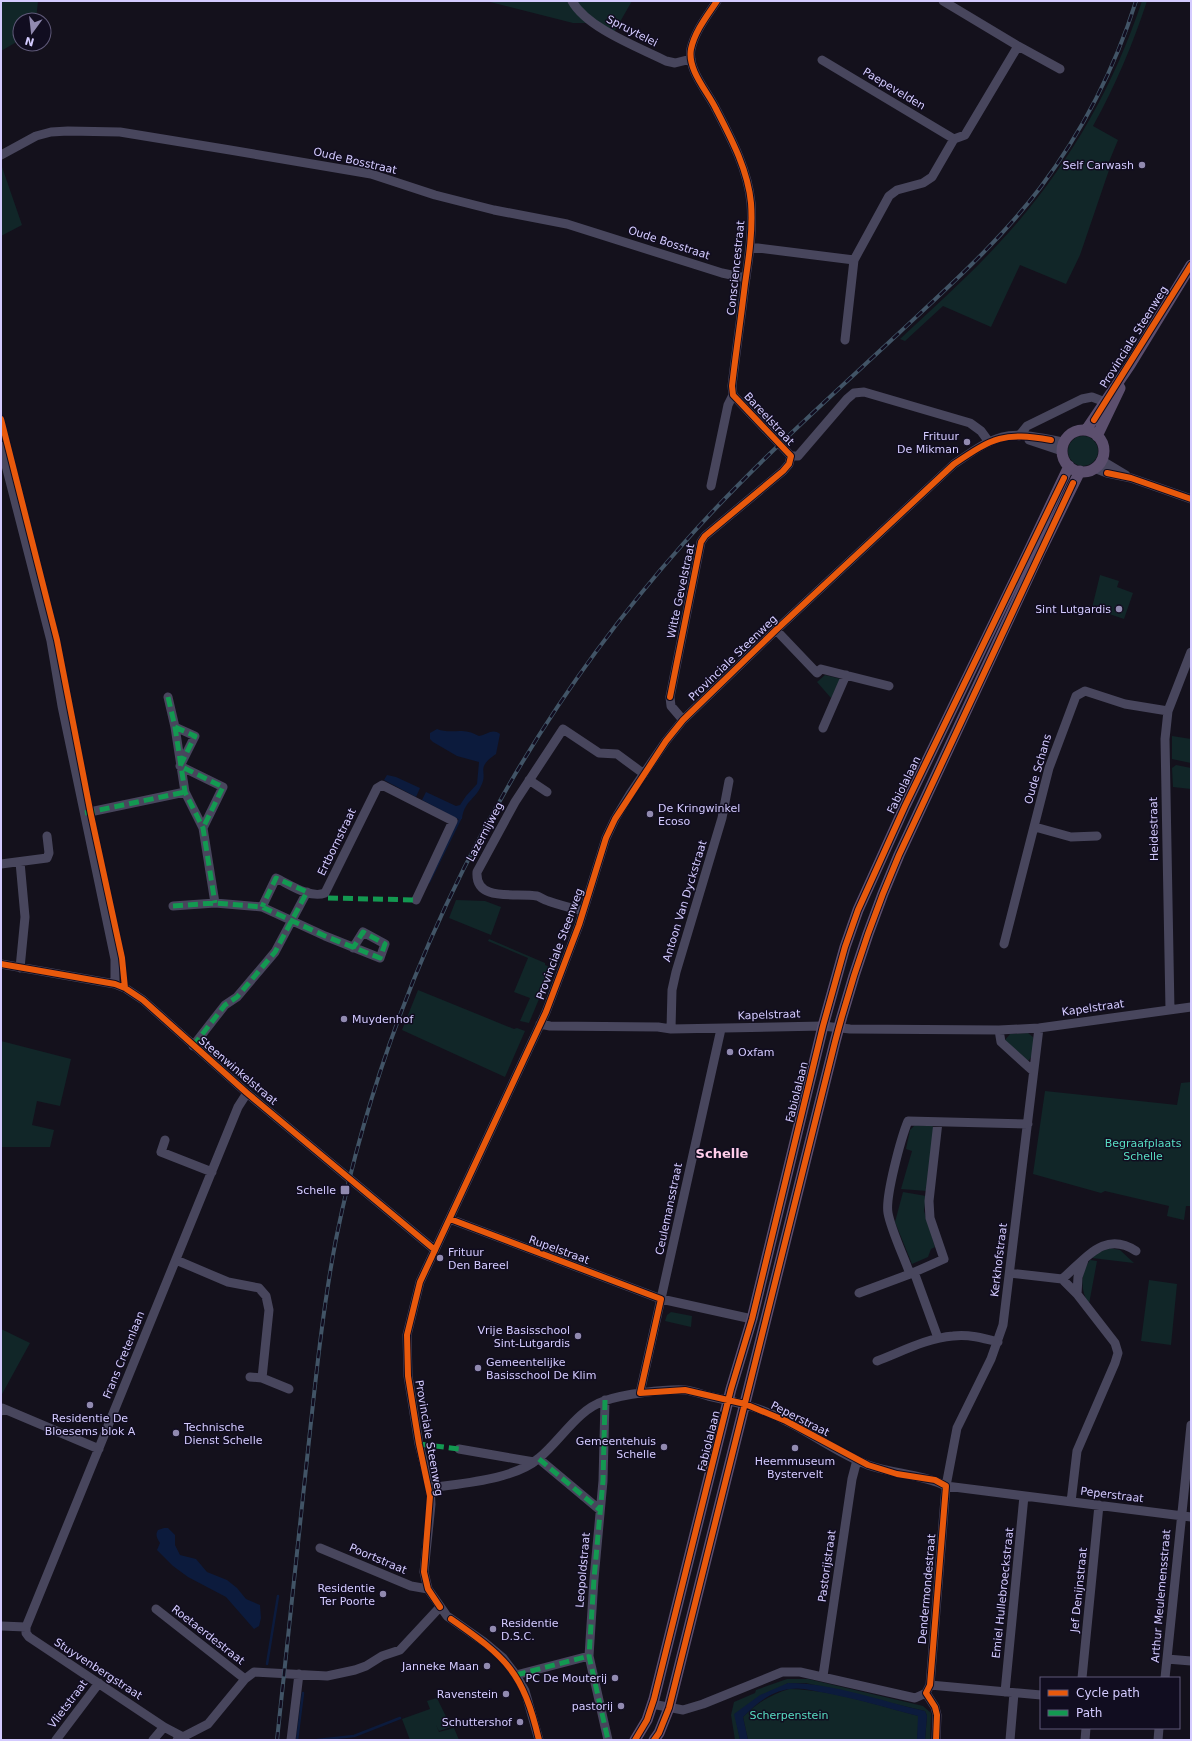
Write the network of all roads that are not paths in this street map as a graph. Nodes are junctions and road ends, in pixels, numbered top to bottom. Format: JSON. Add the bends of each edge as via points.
{"nodes":[{"id":1,"x":572,"y":1,"type":"edge"},
{"id":2,"x":717,"y":1,"type":"edge"},
{"id":3,"x":943,"y":1,"type":"edge"},
{"id":4,"x":1018,"y":46,"type":"junction"},
{"id":5,"x":691,"y":60,"type":"junction"},
{"id":6,"x":822,"y":60,"type":"dead end"},
{"id":7,"x":1060,"y":68,"type":"dead end"},
{"id":8,"x":954,"y":139,"type":"junction"},
{"id":9,"x":1,"y":155,"type":"edge"},
{"id":10,"x":750,"y":247,"type":"junction"},
{"id":11,"x":854,"y":260,"type":"junction"},
{"id":12,"x":1191,"y":265,"type":"edge"},
{"id":13,"x":746,"y":278,"type":"junction"},
{"id":14,"x":845,"y":340,"type":"dead end"},
{"id":15,"x":1130,"y":365,"type":"junction"},
{"id":16,"x":733,"y":395,"type":"junction"},
{"id":17,"x":1105,"y":402,"type":"junction"},
{"id":18,"x":1098,"y":422,"type":"junction"},
{"id":19,"x":1086,"y":430,"type":"junction"},
{"id":20,"x":1019,"y":436,"type":"junction"},
{"id":21,"x":1098,"y":436,"type":"junction"},
{"id":22,"x":989,"y":442,"type":"junction"},
{"id":23,"x":1,"y":446,"type":"edge"},
{"id":24,"x":1063,"y":446,"type":"junction"},
{"id":25,"x":791,"y":456,"type":"junction"},
{"id":26,"x":1098,"y":464,"type":"junction"},
{"id":27,"x":1069,"y":466,"type":"junction"},
{"id":28,"x":1080,"y":471,"type":"junction"},
{"id":29,"x":711,"y":486,"type":"dead end"},
{"id":30,"x":1191,"y":499,"type":"edge"},
{"id":31,"x":776,"y":630,"type":"junction"},
{"id":32,"x":1191,"y":652,"type":"edge"},
{"id":33,"x":846,"y":675,"type":"junction"},
{"id":34,"x":889,"y":686,"type":"dead end"},
{"id":35,"x":168,"y":697,"type":"dead end"},
{"id":36,"x":1168,"y":711,"type":"junction"},
{"id":37,"x":683,"y":720,"type":"junction"},
{"id":38,"x":175,"y":727,"type":"junction"},
{"id":39,"x":823,"y":728,"type":"dead end"},
{"id":40,"x":180,"y":766,"type":"junction"},
{"id":41,"x":644,"y":774,"type":"junction"},
{"id":42,"x":529,"y":780,"type":"junction"},
{"id":43,"x":729,"y":781,"type":"dead end"},
{"id":44,"x":185,"y":792,"type":"junction"},
{"id":45,"x":547,"y":792,"type":"dead end"},
{"id":46,"x":84,"y":814,"type":"junction"},
{"id":47,"x":1035,"y":827,"type":"junction"},
{"id":48,"x":203,"y":828,"type":"junction"},
{"id":49,"x":47,"y":836,"type":"dead end"},
{"id":50,"x":1097,"y":836,"type":"dead end"},
{"id":51,"x":20,"y":862,"type":"junction"},
{"id":52,"x":1,"y":864,"type":"edge"},
{"id":53,"x":307,"y":892,"type":"junction"},
{"id":54,"x":416,"y":900,"type":"dead end"},
{"id":55,"x":215,"y":903,"type":"junction"},
{"id":56,"x":172,"y":906,"type":"dead end"},
{"id":57,"x":262,"y":907,"type":"junction"},
{"id":58,"x":583,"y":912,"type":"junction"},
{"id":59,"x":292,"y":920,"type":"junction"},
{"id":60,"x":1004,"y":944,"type":"dead end"},
{"id":61,"x":353,"y":948,"type":"dead end"},
{"id":62,"x":1,"y":964,"type":"edge"},
{"id":63,"x":20,"y":968,"type":"junction"},
{"id":64,"x":115,"y":984,"type":"junction"},
{"id":65,"x":1191,"y":1007,"type":"edge"},
{"id":66,"x":1170,"y":1010,"type":"junction"},
{"id":67,"x":540,"y":1024,"type":"junction"},
{"id":68,"x":823,"y":1026,"type":"junction"},
{"id":69,"x":839,"y":1027,"type":"junction"},
{"id":70,"x":1039,"y":1028,"type":"junction"},
{"id":71,"x":671,"y":1029,"type":"junction"},
{"id":72,"x":720,"y":1029,"type":"junction"},
{"id":73,"x":999,"y":1030,"type":"junction"},
{"id":74,"x":193,"y":1046,"type":"junction"},
{"id":75,"x":1034,"y":1071,"type":"junction"},
{"id":76,"x":247,"y":1093,"type":"junction"},
{"id":77,"x":938,"y":1122,"type":"junction"},
{"id":78,"x":1028,"y":1124,"type":"junction"},
{"id":79,"x":166,"y":1140,"type":"dead end"},
{"id":80,"x":212,"y":1172,"type":"junction"},
{"id":81,"x":450,"y":1219,"type":"junction"},
{"id":82,"x":435,"y":1250,"type":"junction"},
{"id":83,"x":1136,"y":1251,"type":"dead end"},
{"id":84,"x":176,"y":1260,"type":"junction"},
{"id":85,"x":1084,"y":1260,"type":"junction"},
{"id":86,"x":912,"y":1273,"type":"junction"},
{"id":87,"x":1010,"y":1273,"type":"junction"},
{"id":88,"x":1062,"y":1279,"type":"junction"},
{"id":89,"x":859,"y":1293,"type":"dead end"},
{"id":90,"x":1077,"y":1294,"type":"junction"},
{"id":91,"x":661,"y":1299,"type":"junction"},
{"id":92,"x":752,"y":1319,"type":"junction"},
{"id":93,"x":938,"y":1338,"type":"junction"},
{"id":94,"x":998,"y":1342,"type":"junction"},
{"id":95,"x":877,"y":1361,"type":"dead end"},
{"id":96,"x":250,"y":1377,"type":"dead end"},
{"id":97,"x":262,"y":1378,"type":"junction"},
{"id":98,"x":289,"y":1389,"type":"dead end"},
{"id":99,"x":640,"y":1394,"type":"junction"},
{"id":100,"x":605,"y":1400,"type":"junction"},
{"id":101,"x":729,"y":1400,"type":"junction"},
{"id":102,"x":745,"y":1404,"type":"junction"},
{"id":103,"x":2,"y":1409,"type":"edge"},
{"id":104,"x":1191,"y":1429,"type":"edge"},
{"id":105,"x":99,"y":1449,"type":"junction"},
{"id":106,"x":459,"y":1449,"type":"dead end"},
{"id":107,"x":537,"y":1460,"type":"junction"},
{"id":108,"x":857,"y":1460,"type":"junction"},
{"id":109,"x":946,"y":1486,"type":"junction"},
{"id":110,"x":430,"y":1488,"type":"junction"},
{"id":111,"x":1024,"y":1496,"type":"junction"},
{"id":112,"x":1071,"y":1502,"type":"junction"},
{"id":113,"x":1100,"y":1505,"type":"junction"},
{"id":114,"x":600,"y":1510,"type":"junction"},
{"id":115,"x":1181,"y":1516,"type":"junction"},
{"id":116,"x":1191,"y":1517,"type":"edge"},
{"id":117,"x":320,"y":1548,"type":"dead end"},
{"id":118,"x":428,"y":1589,"type":"junction"},
{"id":119,"x":440,"y":1608,"type":"junction"},
{"id":120,"x":156,"y":1609,"type":"dead end"},
{"id":121,"x":1,"y":1626,"type":"edge"},
{"id":122,"x":26,"y":1627,"type":"junction"},
{"id":123,"x":589,"y":1656,"type":"junction"},
{"id":124,"x":1168,"y":1659,"type":"junction"},
{"id":125,"x":1191,"y":1661,"type":"edge"},
{"id":126,"x":299,"y":1674,"type":"junction"},
{"id":127,"x":516,"y":1675,"type":"junction"},
{"id":128,"x":823,"y":1676,"type":"junction"},
{"id":129,"x":1082,"y":1677,"type":"edge"},
{"id":130,"x":1165,"y":1677,"type":"edge"},
{"id":131,"x":245,"y":1679,"type":"junction"},
{"id":132,"x":99,"y":1683,"type":"junction"},
{"id":133,"x":928,"y":1689,"type":"junction"},
{"id":134,"x":1010,"y":1692,"type":"junction"},
{"id":135,"x":1040,"y":1696,"type":"edge"},
{"id":136,"x":652,"y":1704,"type":"junction"},
{"id":137,"x":669,"y":1708,"type":"junction"},
{"id":138,"x":164,"y":1727,"type":"junction"},
{"id":139,"x":1086,"y":1729,"type":"edge"},
{"id":140,"x":1159,"y":1729,"type":"edge"},
{"id":141,"x":180,"y":1739,"type":"edge"},
{"id":142,"x":56,"y":1740,"type":"edge"},
{"id":143,"x":153,"y":1740,"type":"edge"},
{"id":144,"x":290,"y":1740,"type":"edge"},
{"id":145,"x":539,"y":1740,"type":"edge"},
{"id":146,"x":608,"y":1740,"type":"edge"},
{"id":147,"x":635,"y":1740,"type":"edge"},
{"id":148,"x":654,"y":1740,"type":"edge"},
{"id":149,"x":936,"y":1740,"type":"edge"},
{"id":150,"x":1010,"y":1740,"type":"edge"},
{"id":151,"x":1085,"y":1740,"type":"edge"},
{"id":152,"x":1158,"y":1740,"type":"edge"}],
"edges":[{"from":1,"to":5,"type":"street","name":"Spruytelei","via":[[592,23],[666,61],[675,63]]},
{"from":2,"to":5,"type":"street","via":[[694,39]]},
{"from":3,"to":4,"type":"street"},
{"from":4,"to":7,"type":"street"},
{"from":4,"to":8,"type":"street","via":[[965,135]]},
{"from":5,"to":10,"type":"street","name":"Consciencestraat","via":[[719,114],[746,178],[752,217]]},
{"from":6,"to":8,"type":"street","name":"Paepevelden"},
{"from":8,"to":11,"type":"street","via":[[932,177],[923,183],[897,190],[889,196]]},
{"from":9,"to":13,"type":"street","name":"Oude Bosstraat","via":[[25,141],[51,132],[102,130],[260,154],[357,171],[494,210],[556,221],[722,273]]},
{"from":10,"to":11,"type":"street"},
{"from":10,"to":13,"type":"street","name":"Consciencestraat"},
{"from":11,"to":14,"type":"street"},
{"from":12,"to":15,"type":"main road","name":"Provinciale Steenweg"},
{"from":13,"to":16,"type":"street","name":"Consciencestraat"},
{"from":15,"to":17,"type":"main road","name":"Provinciale Steenweg"},
{"from":15,"to":18,"type":"main road","name":"Provinciale Steenweg"},
{"from":16,"to":25,"type":"street","name":"Bareelstraat"},
{"from":16,"to":29,"type":"street","name":"Consciencestraat","via":[[728,405]]},
{"from":17,"to":18,"type":"main road","name":"Provinciale Steenweg"},
{"from":17,"to":20,"type":"street","name":"Provinciale Steenweg","via":[[1092,397],[1082,399],[1027,426]]},
{"from":18,"to":19,"type":"main road"},
{"from":18,"to":21,"type":"main road"},
{"from":19,"to":21,"type":"main road"},
{"from":19,"to":24,"type":"main road","via":[[1073,432]]},
{"from":20,"to":22,"type":"street","name":"Provinciale Steenweg"},
{"from":20,"to":24,"type":"street"},
{"from":21,"to":26,"type":"main road","via":[[1103,447]]},
{"from":22,"to":25,"type":"street","name":"Witte Gevelstraat","via":[[981,431],[970,423],[864,392],[854,393],[847,399],[798,456]]},
{"from":22,"to":31,"type":"street","name":"Provinciale Steenweg","via":[[954,464]]},
{"from":23,"to":46,"type":"street","via":[[51,641]]},
{"from":24,"to":27,"type":"main road","via":[[1065,462]]},
{"from":25,"to":37,"type":"street","name":"Witte Gevelstraat","via":[[783,471],[701,542],[670,697],[671,706]]},
{"from":26,"to":28,"type":"main road"},
{"from":26,"to":30,"type":"street","via":[[1107,474],[1130,478]]},
{"from":27,"to":28,"type":"main road"},
{"from":27,"to":68,"type":"main road","name":"Fabiolalaan","via":[[905,806],[858,910]]},
{"from":28,"to":69,"type":"main road","via":[[883,892],[860,952]]},
{"from":31,"to":33,"type":"street","via":[[817,673],[821,668]]},
{"from":31,"to":37,"type":"street","name":"Provinciale Steenweg"},
{"from":32,"to":36,"type":"street","name":"Heidestraat"},
{"from":33,"to":34,"type":"street"},
{"from":33,"to":39,"type":"street"},
{"from":35,"to":38,"type":"street"},
{"from":36,"to":47,"type":"street","name":"Oude Schans","via":[[1124,704],[1085,691],[1076,696],[1049,768]]},
{"from":36,"to":66,"type":"street","name":"Heidestraat","via":[[1164,760]]},
{"from":37,"to":41,"type":"street","name":"Provinciale Steenweg"},
{"from":38,"to":40,"type":"street"},
{"from":38,"to":40,"type":"street","via":[[195,736]]},
{"from":40,"to":44,"type":"street"},
{"from":40,"to":48,"type":"street","via":[[223,787]]},
{"from":41,"to":42,"type":"street","name":"Lazernijweg","via":[[617,754],[599,753],[563,729]]},
{"from":41,"to":58,"type":"street","name":"Provinciale Steenweg","via":[[606,838]]},
{"from":42,"to":45,"type":"street"},
{"from":42,"to":58,"type":"street","name":"Lazernijweg","via":[[477,872],[477,880],[482,888],[490,893],[538,896]]},
{"from":43,"to":71,"type":"street","name":"Antoon Van Dyckstraat","via":[[722,818],[676,972],[672,990]]},
{"from":44,"to":46,"type":"street"},
{"from":44,"to":48,"type":"street"},
{"from":46,"to":64,"type":"street","via":[[115,959]]},
{"from":47,"to":50,"type":"street","via":[[1071,837]]},
{"from":47,"to":60,"type":"street","name":"Oude Schans"},
{"from":48,"to":55,"type":"street"},
{"from":49,"to":51,"type":"street","via":[[50,853],[47,858]]},
{"from":51,"to":52,"type":"street"},
{"from":51,"to":63,"type":"street","via":[[25,922]]},
{"from":53,"to":54,"type":"street","name":"Ertbornstraat","via":[[325,893],[380,786],[384,786],[453,821]]},
{"from":53,"to":57,"type":"street","via":[[276,878]]},
{"from":53,"to":59,"type":"street"},
{"from":55,"to":56,"type":"street"},
{"from":55,"to":57,"type":"street"},
{"from":57,"to":59,"type":"street"},
{"from":58,"to":67,"type":"street","name":"Provinciale Steenweg"},
{"from":59,"to":61,"type":"street"},
{"from":59,"to":74,"type":"street","via":[[275,952],[237,997],[225,1005]]},
{"from":62,"to":63,"type":"street","name":"Steenwinkelstraat"},
{"from":63,"to":64,"type":"street","name":"Steenwinkelstraat"},
{"from":64,"to":74,"type":"street","name":"Steenwinkelstraat","via":[[143,1000]]},
{"from":65,"to":66,"type":"street","name":"Kapelstraat"},
{"from":66,"to":70,"type":"street","name":"Kapelstraat"},
{"from":67,"to":71,"type":"street","name":"Kapelstraat","via":[[658,1026]]},
{"from":67,"to":81,"type":"street","name":"Provinciale Steenweg"},
{"from":68,"to":69,"type":"street","name":"Kapelstraat"},
{"from":68,"to":72,"type":"street","name":"Kapelstraat"},
{"from":68,"to":92,"type":"main road","name":"Fabiolalaan"},
{"from":69,"to":73,"type":"street","name":"Kapelstraat"},
{"from":69,"to":102,"type":"main road"},
{"from":70,"to":73,"type":"street","name":"Kapelstraat"},
{"from":70,"to":75,"type":"street","name":"Kerkhofstraat"},
{"from":71,"to":72,"type":"street","name":"Kapelstraat"},
{"from":72,"to":91,"type":"street","name":"Ceulemansstraat"},
{"from":73,"to":75,"type":"street","via":[[1001,1042]]},
{"from":74,"to":76,"type":"street","name":"Steenwinkelstraat"},
{"from":75,"to":78,"type":"street","name":"Kerkhofstraat"},
{"from":76,"to":80,"type":"street","name":"Frans Cretenlaan","via":[[238,1108]]},
{"from":76,"to":82,"type":"street","name":"Steenwinkelstraat"},
{"from":77,"to":78,"type":"street"},
{"from":77,"to":86,"type":"street","via":[[929,1201],[930,1218],[944,1259]]},
{"from":77,"to":86,"type":"street","via":[[908,1121],[901,1141],[888,1202],[888,1213]]},
{"from":78,"to":87,"type":"street","name":"Kerkhofstraat"},
{"from":79,"to":80,"type":"street","via":[[161,1152]]},
{"from":80,"to":84,"type":"street","name":"Frans Cretenlaan"},
{"from":81,"to":82,"type":"street","name":"Provinciale Steenweg"},
{"from":81,"to":91,"type":"street","name":"Rupelstraat"},
{"from":82,"to":110,"type":"street","name":"Provinciale Steenweg","via":[[420,1282],[407,1335],[408,1376],[418,1444]]},
{"from":83,"to":85,"type":"street","via":[[1127,1245],[1112,1243],[1101,1245]]},
{"from":84,"to":97,"type":"street","via":[[228,1282],[254,1286],[264,1292],[269,1310]]},
{"from":84,"to":105,"type":"street","name":"Frans Cretenlaan"},
{"from":85,"to":88,"type":"street"},
{"from":85,"to":90,"type":"street","via":[[1078,1277]]},
{"from":86,"to":89,"type":"street"},
{"from":86,"to":93,"type":"street"},
{"from":87,"to":88,"type":"street"},
{"from":87,"to":94,"type":"street","name":"Kerkhofstraat","via":[[1003,1325]]},
{"from":88,"to":90,"type":"street"},
{"from":90,"to":112,"type":"street","via":[[1115,1343],[1118,1353],[1116,1363],[1077,1451]]},
{"from":91,"to":92,"type":"street","name":"Rupelstraat"},
{"from":91,"to":99,"type":"street","name":"Ceulemansstraat"},
{"from":92,"to":101,"type":"main road","name":"Fabiolalaan"},
{"from":93,"to":94,"type":"street","via":[[954,1335]]},
{"from":93,"to":95,"type":"street"},
{"from":94,"to":109,"type":"street","name":"Kerkhofstraat","via":[[956,1428]]},
{"from":96,"to":97,"type":"street"},
{"from":97,"to":98,"type":"street"},
{"from":99,"to":100,"type":"street","name":"Peperstraat"},
{"from":99,"to":101,"type":"street","name":"Peperstraat","via":[[685,1390]]},
{"from":100,"to":107,"type":"street","name":"Peperstraat","via":[[581,1415]]},
{"from":100,"to":114,"type":"street","name":"Leopoldstraat","via":[[605,1446]]},
{"from":101,"to":102,"type":"street","name":"Peperstraat"},
{"from":101,"to":136,"type":"main road","name":"Fabiolalaan"},
{"from":102,"to":108,"type":"street","name":"Peperstraat","via":[[786,1421]]},
{"from":102,"to":137,"type":"main road"},
{"from":103,"to":105,"type":"street"},
{"from":104,"to":115,"type":"street","name":"Arthur Meulemensstraat"},
{"from":105,"to":122,"type":"street","name":"Frans Cretenlaan"},
{"from":106,"to":107,"type":"street"},
{"from":107,"to":110,"type":"street","name":"Peperstraat","via":[[518,1471],[493,1478]]},
{"from":107,"to":114,"type":"street"},
{"from":108,"to":109,"type":"street","name":"Peperstraat","via":[[897,1474],[934,1480]]},
{"from":108,"to":128,"type":"street","name":"Pastorijstraat"},
{"from":109,"to":111,"type":"street","name":"Peperstraat"},
{"from":109,"to":133,"type":"street","name":"Dendermondestraat"},
{"from":110,"to":118,"type":"street","name":"Provinciale Steenweg","via":[[431,1504],[424,1572]]},
{"from":111,"to":112,"type":"street","name":"Peperstraat"},
{"from":111,"to":134,"type":"street","name":"Emiel Hullebroeckstraat"},
{"from":112,"to":113,"type":"street","name":"Peperstraat"},
{"from":113,"to":115,"type":"street","name":"Peperstraat"},
{"from":113,"to":129,"type":"street","name":"Jef Denijnstraat"},
{"from":114,"to":123,"type":"street","name":"Leopoldstraat"},
{"from":115,"to":116,"type":"street","name":"Peperstraat"},
{"from":115,"to":124,"type":"street","name":"Arthur Meulemensstraat"},
{"from":117,"to":118,"type":"street","name":"Poortstraat","via":[[411,1586]]},
{"from":118,"to":119,"type":"street","name":"Provinciale Steenweg"},
{"from":119,"to":126,"type":"street","name":"Stuyvenbergstraat","via":[[400,1650],[382,1656],[366,1666],[327,1676]]},
{"from":119,"to":127,"type":"street","name":"Provinciale Steenweg","via":[[503,1658]]},
{"from":120,"to":131,"type":"street","name":"Roetaerdestraat"},
{"from":121,"to":122,"type":"street"},
{"from":122,"to":132,"type":"street","name":"Stuyvenbergstraat","via":[[29,1637]]},
{"from":123,"to":127,"type":"street"},
{"from":123,"to":146,"type":"street","name":"Leopoldstraat"},
{"from":124,"to":125,"type":"street"},
{"from":124,"to":130,"type":"street","name":"Arthur Meulemensstraat"},
{"from":126,"to":131,"type":"street","name":"Stuyvenbergstraat","via":[[254,1672]]},
{"from":126,"to":144,"type":"street"},
{"from":127,"to":145,"type":"street","name":"Provinciale Steenweg","via":[[526,1696]]},
{"from":128,"to":133,"type":"street","via":[[909,1697],[920,1697]]},
{"from":128,"to":137,"type":"street","via":[[782,1672],[703,1704],[684,1710]]},
{"from":131,"to":141,"type":"street","name":"Stuyvenbergstraat","via":[[208,1724]]},
{"from":132,"to":138,"type":"street","name":"Stuyvenbergstraat"},
{"from":132,"to":142,"type":"street","name":"Vlietstraat"},
{"from":133,"to":134,"type":"street"},
{"from":133,"to":149,"type":"street","via":[[937,1715]]},
{"from":134,"to":135,"type":"street"},
{"from":134,"to":150,"type":"street","name":"Emiel Hullebroeckstraat"},
{"from":136,"to":137,"type":"street"},
{"from":136,"to":147,"type":"main road","name":"Fabiolalaan","via":[[647,1720]]},
{"from":137,"to":148,"type":"main road"},
{"from":138,"to":141,"type":"street","name":"Stuyvenbergstraat"},
{"from":138,"to":143,"type":"street"},
{"from":139,"to":151,"type":"street"},
{"from":140,"to":152,"type":"street"}]}
